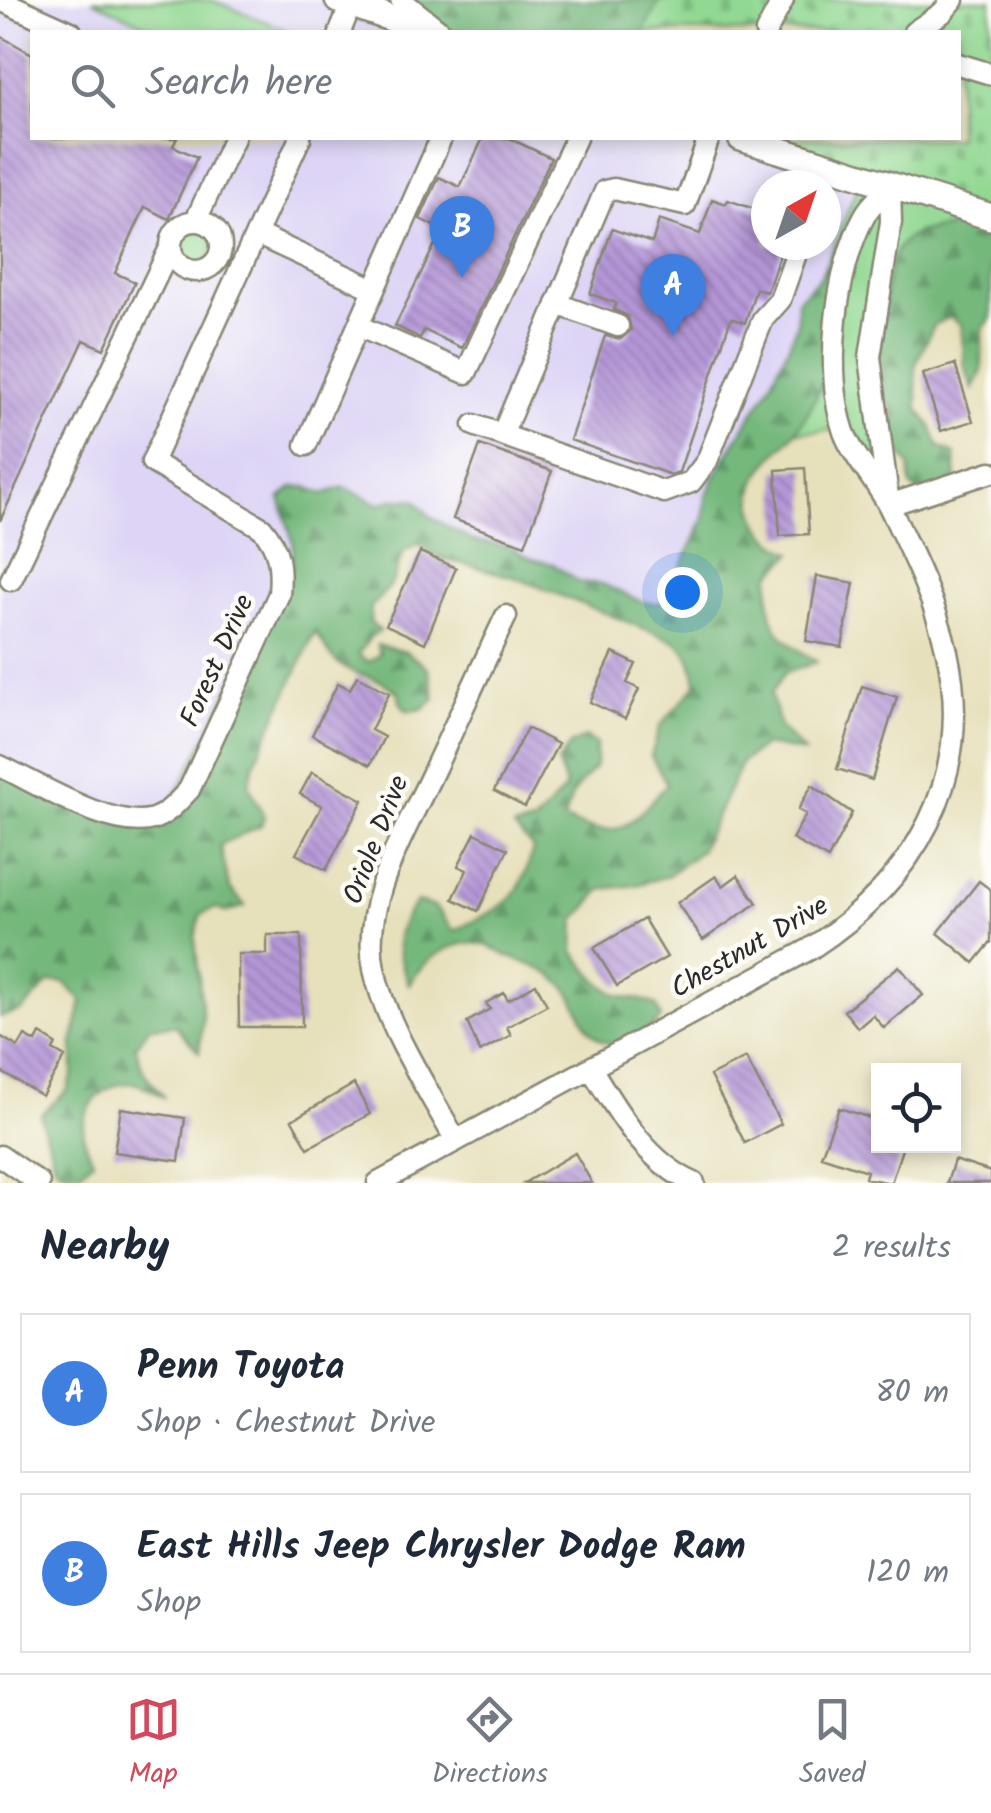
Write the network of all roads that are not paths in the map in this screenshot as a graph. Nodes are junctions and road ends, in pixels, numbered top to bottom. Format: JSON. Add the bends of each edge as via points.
{"nodes":[{"id":1,"x":0,"y":0,"type":"edge"},
{"id":2,"x":401,"y":0,"type":"edge"},
{"id":3,"x":783,"y":0,"type":"edge"},
{"id":4,"x":954,"y":0,"type":"edge"},
{"id":5,"x":345,"y":1,"type":"edge"},
{"id":6,"x":67,"y":30,"type":"edge"},
{"id":7,"x":340,"y":30,"type":"edge"},
{"id":8,"x":425,"y":30,"type":"edge"},
{"id":9,"x":438,"y":30,"type":"edge"},
{"id":10,"x":767,"y":30,"type":"edge"},
{"id":11,"x":917,"y":30,"type":"edge"},
{"id":12,"x":961,"y":65,"type":"edge"},
{"id":13,"x":991,"y":74,"type":"edge"},
{"id":14,"x":233,"y":140,"type":"edge"},
{"id":15,"x":299,"y":140,"type":"edge"},
{"id":16,"x":440,"y":140,"type":"edge"},
{"id":17,"x":575,"y":140,"type":"edge"},
{"id":18,"x":708,"y":140,"type":"edge"},
{"id":19,"x":746,"y":140,"type":"edge"},
{"id":20,"x":812,"y":170,"type":"edge"},
{"id":21,"x":841,"y":178,"type":"edge"},
{"id":22,"x":890,"y":187,"type":"junction"},
{"id":23,"x":991,"y":217,"type":"edge"},
{"id":24,"x":196,"y":220,"type":"junction"},
{"id":25,"x":256,"y":234,"type":"junction"},
{"id":26,"x":171,"y":246,"type":"junction"},
{"id":27,"x":219,"y":256,"type":"junction"},
{"id":28,"x":794,"y":260,"type":"edge"},
{"id":29,"x":241,"y":267,"type":"junction"},
{"id":30,"x":374,"y":289,"type":"junction"},
{"id":31,"x":557,"y":304,"type":"junction"},
{"id":32,"x":358,"y":326,"type":"junction"},
{"id":33,"x":618,"y":326,"type":"dead end"},
{"id":34,"x":474,"y":424,"type":"dead end"},
{"id":35,"x":502,"y":434,"type":"junction"},
{"id":36,"x":306,"y":445,"type":"dead end"},
{"id":37,"x":991,"y":472,"type":"edge"},
{"id":38,"x":889,"y":505,"type":"junction"},
{"id":39,"x":12,"y":580,"type":"dead end"},
{"id":40,"x":506,"y":616,"type":"dead end"},
{"id":41,"x":0,"y":766,"type":"edge"},
{"id":42,"x":592,"y":1070,"type":"junction"},
{"id":43,"x":456,"y":1141,"type":"junction"},
{"id":44,"x":0,"y":1156,"type":"edge"},
{"id":45,"x":39,"y":1183,"type":"edge"},
{"id":46,"x":378,"y":1183,"type":"edge"},
{"id":47,"x":694,"y":1183,"type":"edge"}],
"edges":[{"from":1,"to":6,"type":"street"},
{"from":2,"to":9,"type":"street"},
{"from":3,"to":10,"type":"street"},
{"from":4,"to":11,"type":"street"},
{"from":5,"to":7,"type":"street"},
{"from":5,"to":8,"type":"main road"},
{"from":12,"to":13,"type":"street"},
{"from":14,"to":24,"type":"street"},
{"from":15,"to":25,"type":"street","name":"Forest Drive"},
{"from":16,"to":30,"type":"street"},
{"from":17,"to":32,"type":"street","via":[[466,373]]},
{"from":18,"to":31,"type":"street","via":[[685,205],[604,191]]},
{"from":19,"to":20,"type":"main road"},
{"from":21,"to":22,"type":"main road"},
{"from":22,"to":23,"type":"main road"},
{"from":22,"to":38,"type":"street","name":"Chestnut Drive","via":[[891,222],[870,357]]},
{"from":22,"to":38,"type":"street","name":"Chestnut Drive","via":[[866,212],[852,245],[835,339],[843,429]]},
{"from":24,"to":26,"type":"street","via":[[178,228]]},
{"from":24,"to":27,"type":"street","via":[[218,232]]},
{"from":25,"to":29,"type":"street","name":"Forest Drive"},
{"from":25,"to":30,"type":"street"},
{"from":26,"to":27,"type":"street","via":[[177,262],[191,270],[207,268]]},
{"from":26,"to":39,"type":"street"},
{"from":27,"to":29,"type":"street"},
{"from":28,"to":35,"type":"street","via":[[780,300],[763,318],[706,461],[690,482],[664,492]]},
{"from":29,"to":41,"type":"street","name":"Forest Drive","via":[[152,462],[262,528],[281,566],[279,594],[189,790],[167,812],[130,821]]},
{"from":30,"to":32,"type":"street"},
{"from":31,"to":33,"type":"street"},
{"from":31,"to":35,"type":"street"},
{"from":32,"to":36,"type":"street"},
{"from":34,"to":35,"type":"street"},
{"from":37,"to":38,"type":"street"},
{"from":38,"to":42,"type":"street","name":"Chestnut Drive","via":[[937,618],[952,684],[952,747],[923,835],[893,880],[844,926]]},
{"from":40,"to":43,"type":"street","name":"Oriole Drive","via":[[389,869],[374,919],[379,988]]},
{"from":42,"to":43,"type":"street","name":"Chestnut Drive"},
{"from":42,"to":47,"type":"street","via":[[654,1156]]},
{"from":43,"to":46,"type":"street","name":"Chestnut Drive"},
{"from":44,"to":45,"type":"street"}]}
